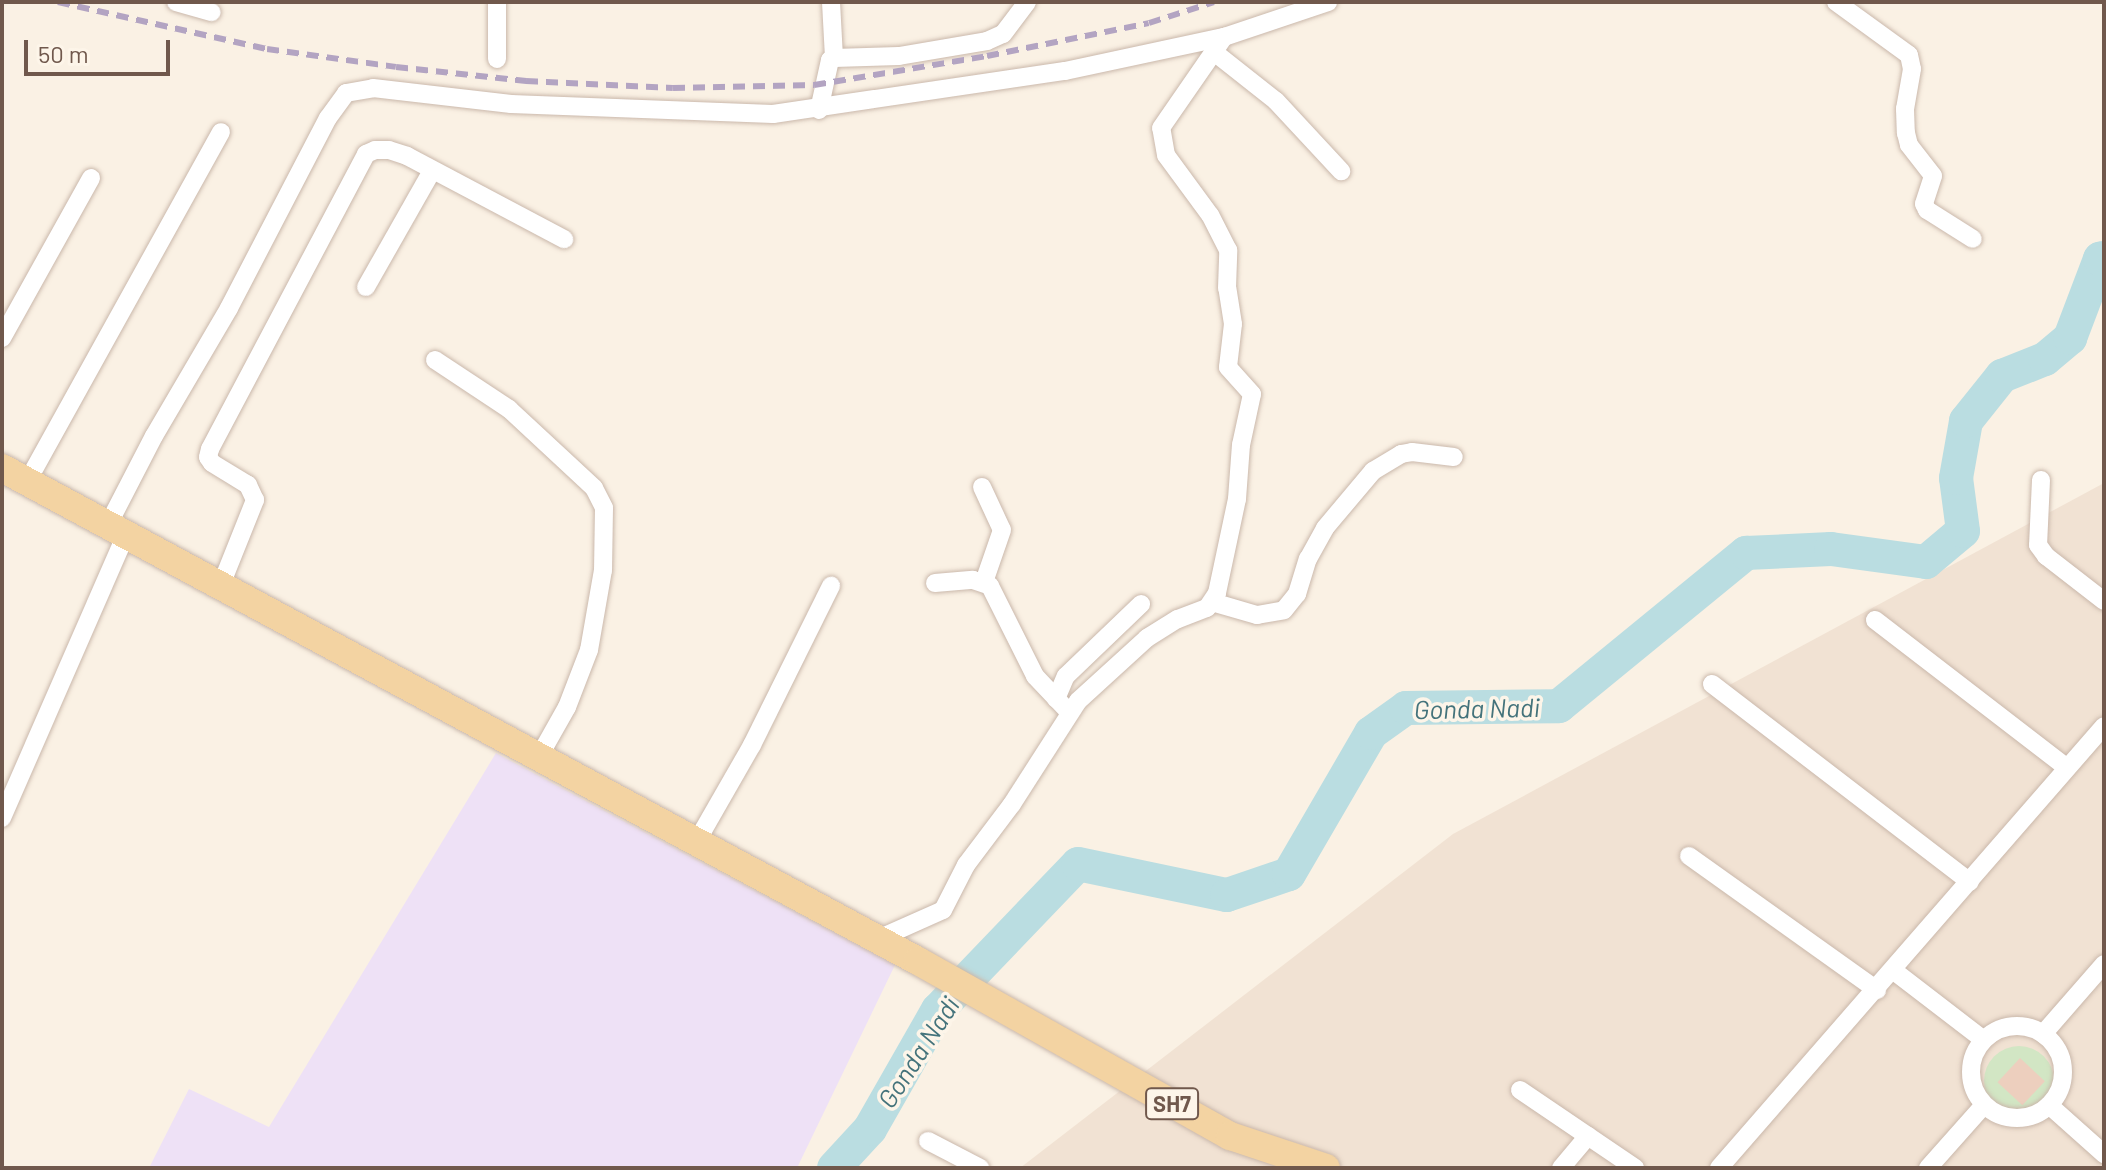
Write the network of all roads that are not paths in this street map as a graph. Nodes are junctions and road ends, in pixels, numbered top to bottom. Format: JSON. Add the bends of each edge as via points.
{"nodes":[{"id":1,"x":176,"y":2,"type":"edge"},
{"id":2,"x":497,"y":2,"type":"edge"},
{"id":3,"x":831,"y":2,"type":"edge"},
{"id":4,"x":1027,"y":2,"type":"edge"},
{"id":5,"x":1328,"y":2,"type":"edge"},
{"id":6,"x":1836,"y":2,"type":"edge"},
{"id":7,"x":212,"y":12,"type":"dead end"},
{"id":8,"x":1219,"y":44,"type":"junction"},
{"id":9,"x":834,"y":58,"type":"junction"},
{"id":10,"x":497,"y":59,"type":"dead end"},
{"id":11,"x":819,"y":110,"type":"junction"},
{"id":12,"x":221,"y":132,"type":"dead end"},
{"id":13,"x":432,"y":171,"type":"junction"},
{"id":14,"x":1341,"y":171,"type":"dead end"},
{"id":15,"x":91,"y":178,"type":"dead end"},
{"id":16,"x":564,"y":239,"type":"dead end"},
{"id":17,"x":1973,"y":239,"type":"dead end"},
{"id":18,"x":366,"y":287,"type":"dead end"},
{"id":19,"x":2,"y":338,"type":"edge"},
{"id":20,"x":435,"y":360,"type":"dead end"},
{"id":21,"x":1454,"y":457,"type":"dead end"},
{"id":22,"x":14,"y":475,"type":"edge"},
{"id":23,"x":2041,"y":480,"type":"dead end"},
{"id":24,"x":982,"y":487,"type":"dead end"},
{"id":25,"x":117,"y":530,"type":"junction"},
{"id":26,"x":984,"y":582,"type":"junction"},
{"id":27,"x":935,"y":583,"type":"dead end"},
{"id":28,"x":221,"y":585,"type":"junction"},
{"id":29,"x":831,"y":586,"type":"dead end"},
{"id":30,"x":2104,"y":601,"type":"edge"},
{"id":31,"x":1212,"y":602,"type":"junction"},
{"id":32,"x":1141,"y":604,"type":"dead end"},
{"id":33,"x":1875,"y":620,"type":"dead end"},
{"id":34,"x":1712,"y":684,"type":"dead end"},
{"id":35,"x":1063,"y":705,"type":"junction"},
{"id":36,"x":2104,"y":726,"type":"edge"},
{"id":37,"x":540,"y":755,"type":"junction"},
{"id":38,"x":2067,"y":768,"type":"junction"},
{"id":39,"x":2,"y":818,"type":"edge"},
{"id":40,"x":697,"y":841,"type":"junction"},
{"id":41,"x":1689,"y":856,"type":"dead end"},
{"id":42,"x":1970,"y":882,"type":"junction"},
{"id":43,"x":878,"y":939,"type":"junction"},
{"id":44,"x":2104,"y":964,"type":"edge"},
{"id":45,"x":1894,"y":971,"type":"junction"},
{"id":46,"x":1877,"y":990,"type":"junction"},
{"id":47,"x":2043,"y":1034,"type":"junction"},
{"id":48,"x":1984,"y":1040,"type":"junction"},
{"id":49,"x":1520,"y":1090,"type":"dead end"},
{"id":50,"x":1984,"y":1105,"type":"junction"},
{"id":51,"x":2049,"y":1105,"type":"junction"},
{"id":52,"x":1588,"y":1136,"type":"junction"},
{"id":53,"x":928,"y":1141,"type":"dead end"},
{"id":54,"x":2104,"y":1154,"type":"edge"},
{"id":55,"x":980,"y":1168,"type":"edge"},
{"id":56,"x":1326,"y":1168,"type":"edge"},
{"id":57,"x":1561,"y":1168,"type":"edge"},
{"id":58,"x":1635,"y":1168,"type":"edge"},
{"id":59,"x":1719,"y":1168,"type":"edge"},
{"id":60,"x":1928,"y":1168,"type":"edge"}],
"edges":[{"from":1,"to":7,"type":"street"},
{"from":2,"to":10,"type":"street"},
{"from":3,"to":9,"type":"street"},
{"from":4,"to":9,"type":"street","via":[[1003,34],[987,41],[899,56]]},
{"from":5,"to":8,"type":"street"},
{"from":6,"to":17,"type":"street","via":[[1909,55],[1906,133],[1933,176],[1924,204]]},
{"from":8,"to":11,"type":"street"},
{"from":8,"to":14,"type":"street"},
{"from":8,"to":31,"type":"street","via":[[1161,128],[1166,155],[1210,215],[1228,250],[1233,324],[1227,361],[1252,394],[1237,499]]},
{"from":9,"to":11,"type":"street"},
{"from":11,"to":25,"type":"street","via":[[720,115],[511,104],[373,88],[346,93],[154,436]]},
{"from":12,"to":22,"type":"street"},
{"from":13,"to":16,"type":"street"},
{"from":13,"to":18,"type":"street"},
{"from":13,"to":28,"type":"street","via":[[389,150],[366,154],[219,431],[208,457],[248,485],[255,500]]},
{"from":15,"to":19,"type":"street"},
{"from":20,"to":37,"type":"street","via":[[509,409],[594,488],[604,508],[603,570],[589,650],[567,707]]},
{"from":21,"to":31,"type":"street","via":[[1412,452],[1373,471],[1325,528],[1297,594],[1284,610],[1257,615]]},
{"from":22,"to":25,"type":"main road"},
{"from":23,"to":30,"type":"street","via":[[2038,545]]},
{"from":24,"to":26,"type":"street","via":[[1002,530]]},
{"from":25,"to":28,"type":"main road"},
{"from":25,"to":39,"type":"street"},
{"from":26,"to":27,"type":"street"},
{"from":26,"to":35,"type":"street","via":[[999,601],[1035,676]]},
{"from":28,"to":37,"type":"main road"},
{"from":29,"to":40,"type":"street","via":[[752,745]]},
{"from":31,"to":35,"type":"street","via":[[1147,638]]},
{"from":32,"to":35,"type":"street","via":[[1066,676],[1058,687]]},
{"from":33,"to":38,"type":"street"},
{"from":34,"to":42,"type":"street"},
{"from":35,"to":43,"type":"street","via":[[1012,804],[966,865],[947,906]]},
{"from":36,"to":38,"type":"street"},
{"from":37,"to":40,"type":"main road"},
{"from":38,"to":42,"type":"street"},
{"from":40,"to":43,"type":"main road"},
{"from":41,"to":46,"type":"street"},
{"from":42,"to":45,"type":"street"},
{"from":43,"to":56,"type":"main road","number":"SH7","via":[[1230,1136]]},
{"from":44,"to":47,"type":"street"},
{"from":45,"to":46,"type":"street"},
{"from":45,"to":48,"type":"street"},
{"from":46,"to":59,"type":"street"},
{"from":47,"to":48,"type":"street","via":[[2006,1027]]},
{"from":47,"to":51,"type":"street","via":[[2060,1055],[2063,1068],[2058,1094]]},
{"from":48,"to":50,"type":"street","via":[[1971,1065]]},
{"from":49,"to":52,"type":"street"},
{"from":50,"to":51,"type":"street","via":[[1996,1114],[2024,1118]]},
{"from":50,"to":60,"type":"street"},
{"from":51,"to":54,"type":"street"},
{"from":52,"to":57,"type":"street"},
{"from":52,"to":58,"type":"street"},
{"from":53,"to":55,"type":"street"}]}
